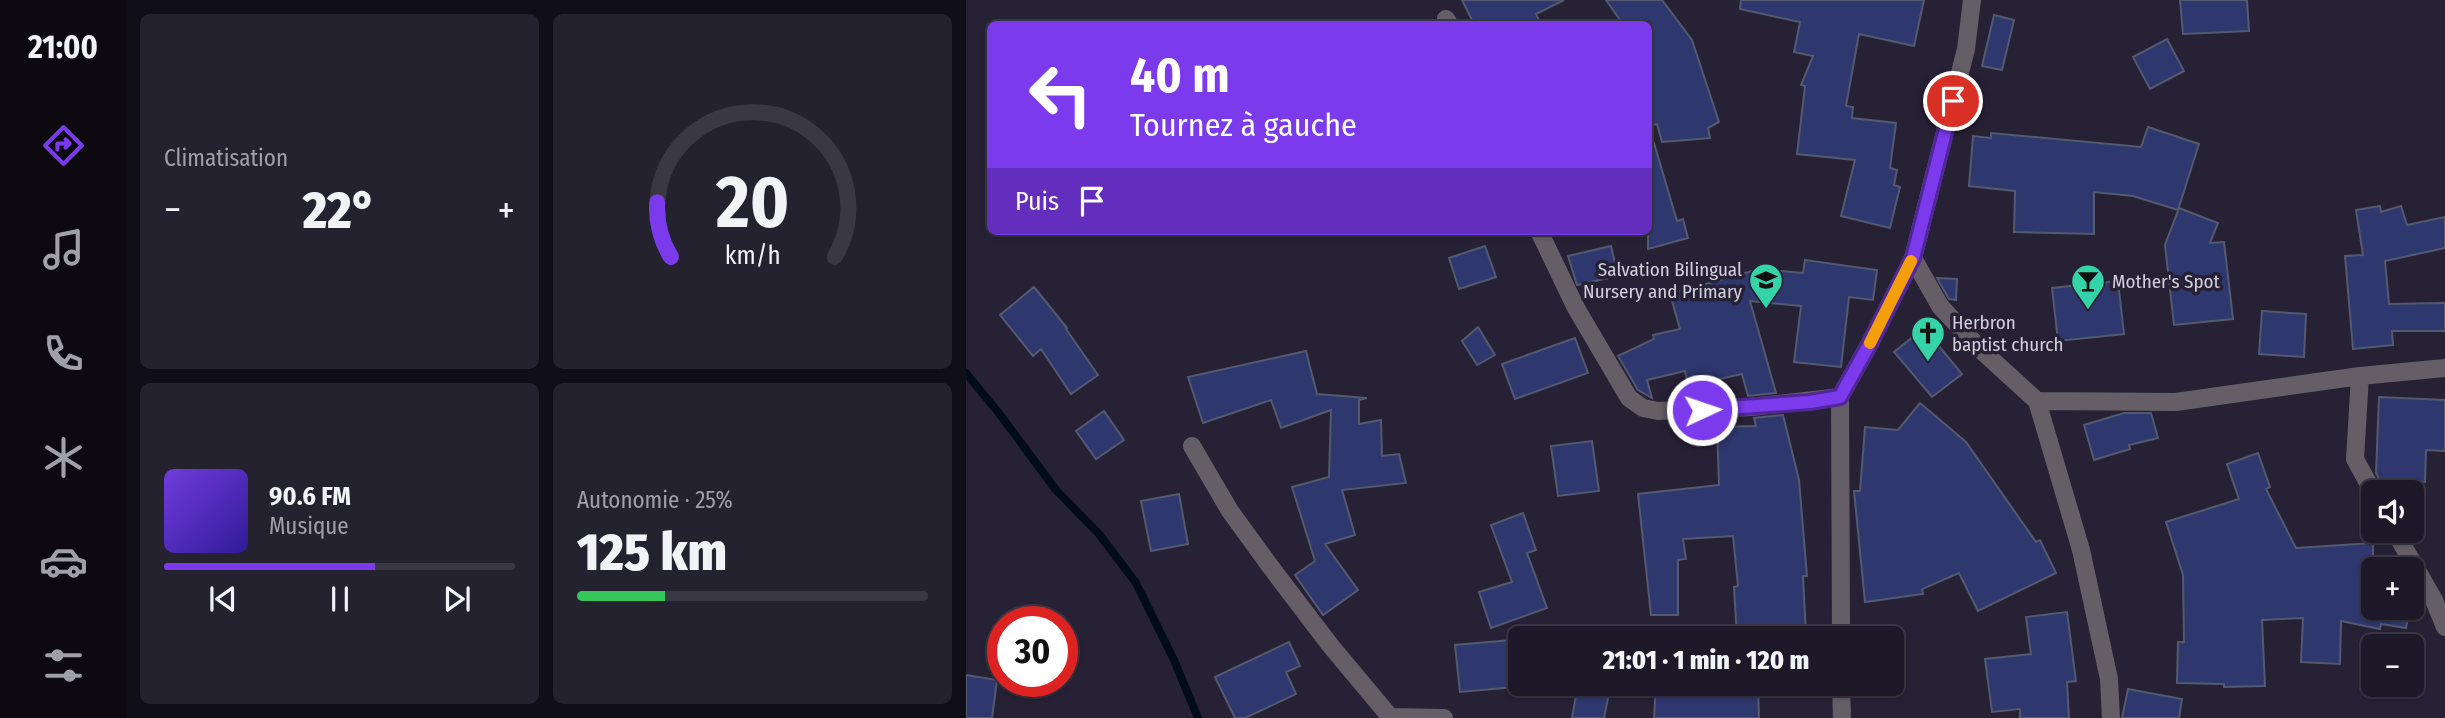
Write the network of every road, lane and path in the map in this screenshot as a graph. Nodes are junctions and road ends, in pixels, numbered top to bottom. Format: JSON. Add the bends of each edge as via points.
{"nodes":[{"id":1,"x":1972,"y":0,"type":"edge"},
{"id":2,"x":1541,"y":235,"type":"edge"},
{"id":3,"x":1913,"y":258,"type":"junction"},
{"id":4,"x":2445,"y":368,"type":"edge"},
{"id":5,"x":2360,"y":376,"type":"junction"},
{"id":6,"x":1840,"y":397,"type":"junction"},
{"id":7,"x":2038,"y":401,"type":"junction"},
{"id":8,"x":1192,"y":446,"type":"dead end"},
{"id":9,"x":2366,"y":480,"type":"edge"},
{"id":10,"x":2402,"y":543,"type":"edge"},
{"id":11,"x":1841,"y":626,"type":"edge"},
{"id":12,"x":2445,"y":627,"type":"edge"},
{"id":13,"x":1841,"y":696,"type":"edge"},
{"id":14,"x":1391,"y":717,"type":"edge"},
{"id":15,"x":1444,"y":718,"type":"edge"},
{"id":16,"x":1842,"y":718,"type":"edge"},
{"id":17,"x":2111,"y":718,"type":"edge"}],
"edges":[{"from":1,"to":3,"type":"street","via":[[1966,49]]},
{"from":2,"to":6,"type":"street","via":[[1576,308],[1629,398],[1643,408],[1702,410]]},
{"from":3,"to":6,"type":"street"},
{"from":3,"to":7,"type":"street","via":[[1940,306]]},
{"from":4,"to":5,"type":"street"},
{"from":5,"to":7,"type":"street","via":[[2176,402]]},
{"from":5,"to":9,"type":"street","via":[[2355,459]]},
{"from":6,"to":11,"type":"street"},
{"from":7,"to":17,"type":"street","via":[[2081,550],[2109,679]]},
{"from":8,"to":14,"type":"street","via":[[1269,566]]},
{"from":10,"to":12,"type":"street"},
{"from":13,"to":16,"type":"street"},
{"from":14,"to":15,"type":"street"}]}
